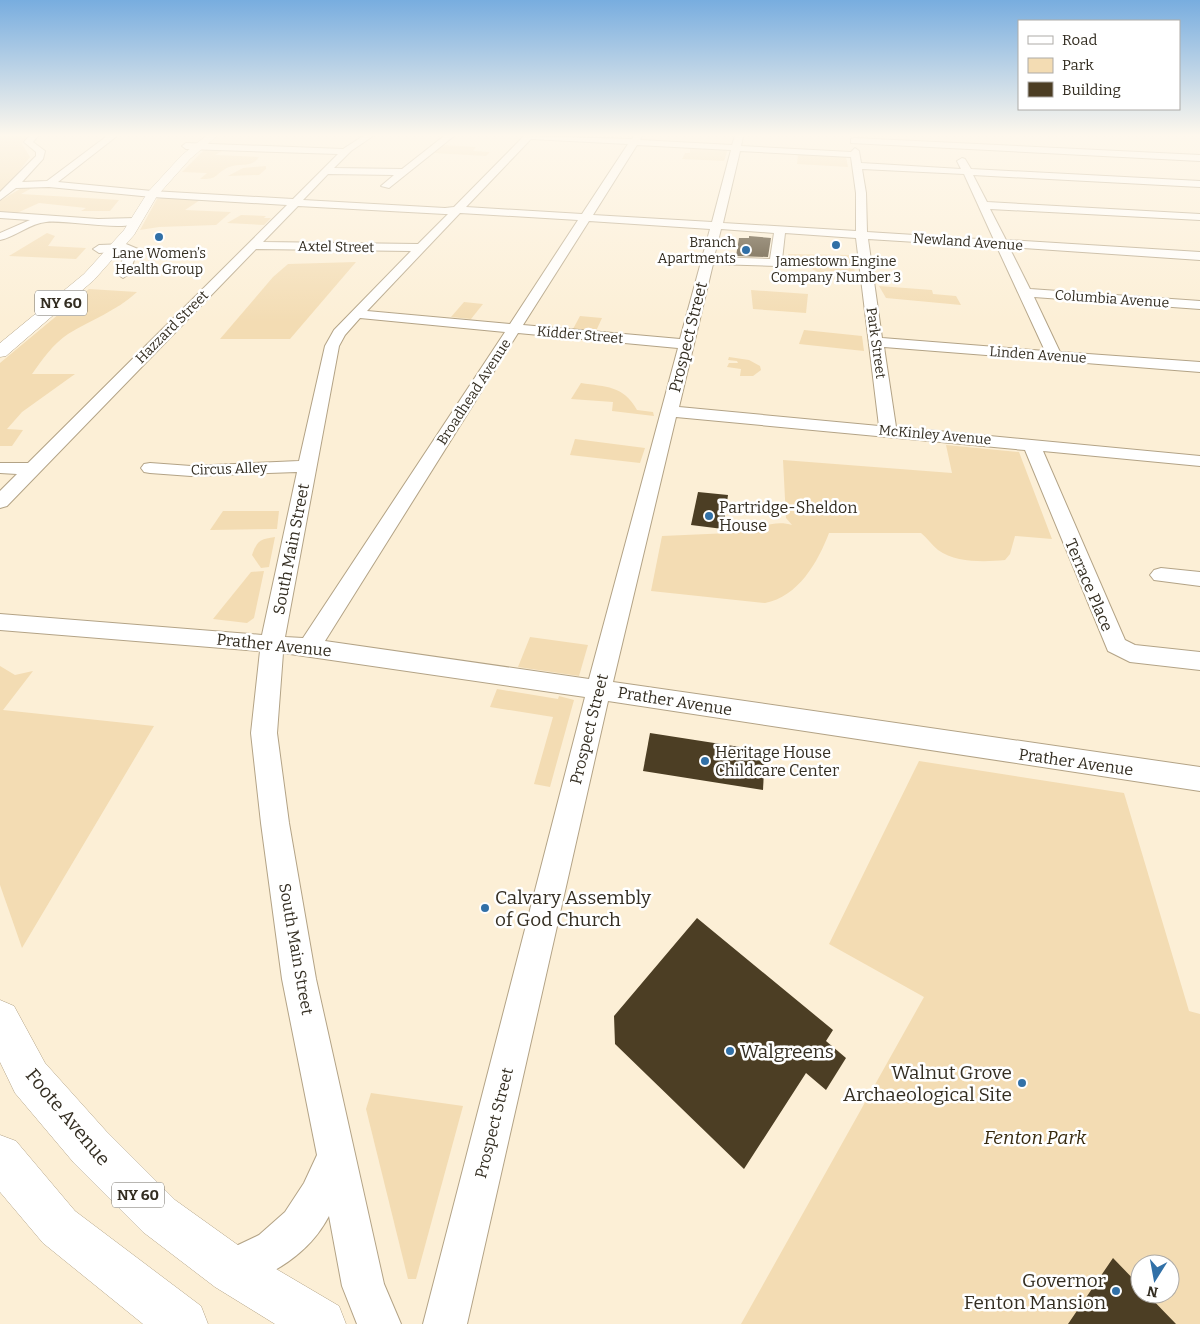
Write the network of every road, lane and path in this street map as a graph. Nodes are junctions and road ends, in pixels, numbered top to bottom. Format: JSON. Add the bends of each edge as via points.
{"nodes":[{"id":1,"x":134,"y":198,"type":"edge"},
{"id":2,"x":150,"y":198,"type":"edge"},
{"id":3,"x":212,"y":198,"type":"edge"},
{"id":4,"x":299,"y":198,"type":"edge"},
{"id":5,"x":467,"y":198,"type":"edge"},
{"id":6,"x":598,"y":198,"type":"edge"},
{"id":7,"x":723,"y":198,"type":"edge"},
{"id":8,"x":859,"y":198,"type":"edge"},
{"id":9,"x":979,"y":198,"type":"edge"},
{"id":10,"x":294,"y":203,"type":"junction"},
{"id":11,"x":982,"y":204,"type":"junction"},
{"id":12,"x":454,"y":211,"type":"junction"},
{"id":13,"x":0,"y":215,"type":"edge"},
{"id":14,"x":1200,"y":217,"type":"edge"},
{"id":15,"x":585,"y":218,"type":"junction"},
{"id":16,"x":44,"y":219,"type":"junction"},
{"id":17,"x":136,"y":220,"type":"junction"},
{"id":18,"x":119,"y":222,"type":"junction"},
{"id":19,"x":715,"y":226,"type":"junction"},
{"id":20,"x":780,"y":230,"type":"junction"},
{"id":21,"x":863,"y":236,"type":"junction"},
{"id":22,"x":0,"y":237,"type":"edge"},
{"id":23,"x":1001,"y":244,"type":"junction"},
{"id":24,"x":253,"y":246,"type":"junction"},
{"id":25,"x":99,"y":248,"type":"junction"},
{"id":26,"x":116,"y":248,"type":"junction"},
{"id":27,"x":419,"y":248,"type":"junction"},
{"id":28,"x":1200,"y":256,"type":"edge"},
{"id":29,"x":707,"y":260,"type":"junction"},
{"id":30,"x":123,"y":274,"type":"dead end"},
{"id":31,"x":1025,"y":293,"type":"junction"},
{"id":32,"x":1200,"y":305,"type":"edge"},
{"id":33,"x":356,"y":314,"type":"junction"},
{"id":34,"x":515,"y":329,"type":"junction"},
{"id":35,"x":0,"y":336,"type":"edge"},
{"id":36,"x":876,"y":342,"type":"junction"},
{"id":37,"x":686,"y":344,"type":"junction"},
{"id":38,"x":0,"y":352,"type":"edge"},
{"id":39,"x":1055,"y":356,"type":"junction"},
{"id":40,"x":1200,"y":367,"type":"edge"},
{"id":41,"x":670,"y":411,"type":"junction"},
{"id":42,"x":888,"y":431,"type":"junction"},
{"id":43,"x":1031,"y":444,"type":"junction"},
{"id":44,"x":1200,"y":461,"type":"edge"},
{"id":45,"x":307,"y":466,"type":"junction"},
{"id":46,"x":0,"y":468,"type":"edge"},
{"id":47,"x":150,"y":468,"type":"dead end"},
{"id":48,"x":32,"y":469,"type":"junction"},
{"id":49,"x":0,"y":502,"type":"edge"},
{"id":50,"x":1161,"y":574,"type":"dead end"},
{"id":51,"x":1200,"y":578,"type":"edge"},
{"id":52,"x":0,"y":622,"type":"edge"},
{"id":53,"x":273,"y":643,"type":"junction"},
{"id":54,"x":309,"y":647,"type":"junction"},
{"id":55,"x":1200,"y":661,"type":"edge"},
{"id":56,"x":599,"y":689,"type":"junction"},
{"id":57,"x":1200,"y":779,"type":"edge"},
{"id":58,"x":0,"y":1020,"type":"edge"},
{"id":59,"x":336,"y":1155,"type":"junction"},
{"id":60,"x":0,"y":1157,"type":"edge"},
{"id":61,"x":232,"y":1270,"type":"junction"},
{"id":62,"x":183,"y":1324,"type":"edge"},
{"id":63,"x":321,"y":1324,"type":"edge"},
{"id":64,"x":379,"y":1324,"type":"edge"},
{"id":65,"x":445,"y":1324,"type":"edge"}],
"edges":[{"from":1,"to":18,"type":"highway","number":"NY 60"},
{"from":2,"to":17,"type":"highway","number":"NY 60"},
{"from":3,"to":10,"type":"street","name":"Newland Avenue"},
{"from":4,"to":10,"type":"street","name":"Hazzard Street"},
{"from":5,"to":12,"type":"street","name":"South Main Street"},
{"from":6,"to":15,"type":"street","name":"Broadhead Avenue"},
{"from":7,"to":19,"type":"street","name":"Prospect Street"},
{"from":8,"to":21,"type":"street","name":"Park Street"},
{"from":9,"to":11,"type":"street"},
{"from":10,"to":12,"type":"street","name":"Newland Avenue"},
{"from":10,"to":24,"type":"street","name":"Hazzard Street"},
{"from":11,"to":14,"type":"street"},
{"from":11,"to":23,"type":"street"},
{"from":12,"to":15,"type":"street","name":"Newland Avenue"},
{"from":12,"to":27,"type":"street","name":"South Main Street"},
{"from":13,"to":16,"type":"street"},
{"from":15,"to":19,"type":"street","name":"Newland Avenue"},
{"from":15,"to":34,"type":"street","name":"Broadhead Avenue"},
{"from":16,"to":18,"type":"street"},
{"from":16,"to":22,"type":"street"},
{"from":17,"to":18,"type":"street"},
{"from":17,"to":26,"type":"highway","number":"NY 60"},
{"from":18,"to":25,"type":"highway","number":"NY 60"},
{"from":19,"to":20,"type":"street","name":"Newland Avenue"},
{"from":19,"to":29,"type":"street","name":"Prospect Street"},
{"from":20,"to":21,"type":"street","name":"Newland Avenue"},
{"from":20,"to":29,"type":"street","via":[[776,260],[772,263]]},
{"from":21,"to":23,"type":"street","name":"Newland Avenue"},
{"from":21,"to":36,"type":"street","name":"Park Street"},
{"from":23,"to":28,"type":"street","name":"Newland Avenue"},
{"from":23,"to":31,"type":"street"},
{"from":24,"to":27,"type":"street","name":"Axtel Street"},
{"from":24,"to":48,"type":"street","name":"Hazzard Street"},
{"from":25,"to":26,"type":"street"},
{"from":25,"to":35,"type":"highway","number":"NY 60","via":[[56,291]]},
{"from":26,"to":30,"type":"street","via":[[132,249]]},
{"from":26,"to":38,"type":"highway","number":"NY 60","via":[[69,297]]},
{"from":27,"to":33,"type":"street","name":"South Main Street"},
{"from":29,"to":37,"type":"street","name":"Prospect Street"},
{"from":31,"to":32,"type":"street","name":"Columbia Avenue"},
{"from":31,"to":39,"type":"street"},
{"from":33,"to":34,"type":"street","name":"Kidder Street"},
{"from":33,"to":45,"type":"street","name":"South Main Street","via":[[339,333],[329,354]]},
{"from":34,"to":37,"type":"street","name":"Kidder Street"},
{"from":34,"to":54,"type":"street","name":"Broadhead Avenue"},
{"from":36,"to":39,"type":"street","name":"Linden Avenue"},
{"from":36,"to":42,"type":"street","name":"Park Street"},
{"from":37,"to":41,"type":"street","name":"Prospect Street"},
{"from":39,"to":40,"type":"street","name":"Linden Avenue"},
{"from":41,"to":42,"type":"street","name":"McKinley Avenue"},
{"from":41,"to":56,"type":"street","name":"Prospect Street"},
{"from":42,"to":43,"type":"street","name":"McKinley Avenue"},
{"from":43,"to":44,"type":"street","name":"McKinley Avenue"},
{"from":43,"to":55,"type":"street","name":"Terrace Place","via":[[1116,645],[1136,654]]},
{"from":45,"to":47,"type":"street","name":"Circus Alley","via":[[192,471]]},
{"from":45,"to":53,"type":"street","name":"South Main Street"},
{"from":46,"to":48,"type":"street"},
{"from":48,"to":49,"type":"street","name":"Hazzard Street"},
{"from":50,"to":51,"type":"street"},
{"from":52,"to":53,"type":"street","name":"Prather Avenue"},
{"from":53,"to":54,"type":"street","name":"Prather Avenue"},
{"from":53,"to":59,"type":"street","name":"South Main Street","via":[[264,733],[269,779],[299,979]]},
{"from":54,"to":56,"type":"street","name":"Prather Avenue"},
{"from":56,"to":57,"type":"street","name":"Prather Avenue","via":[[906,738]]},
{"from":56,"to":65,"type":"street","name":"Prospect Street"},
{"from":58,"to":61,"type":"highway","name":"Foote Avenue","number":"NY 60","via":[[30,1078],[90,1147],[159,1216]]},
{"from":59,"to":61,"type":"street","via":[[314,1207],[293,1236],[265,1256]]},
{"from":59,"to":64,"type":"street","name":"South Main Street","via":[[364,1286]]},
{"from":60,"to":62,"type":"highway","via":[[59,1227]]},
{"from":61,"to":63,"type":"highway","name":"Foote Avenue","number":"NY 60"}]}
